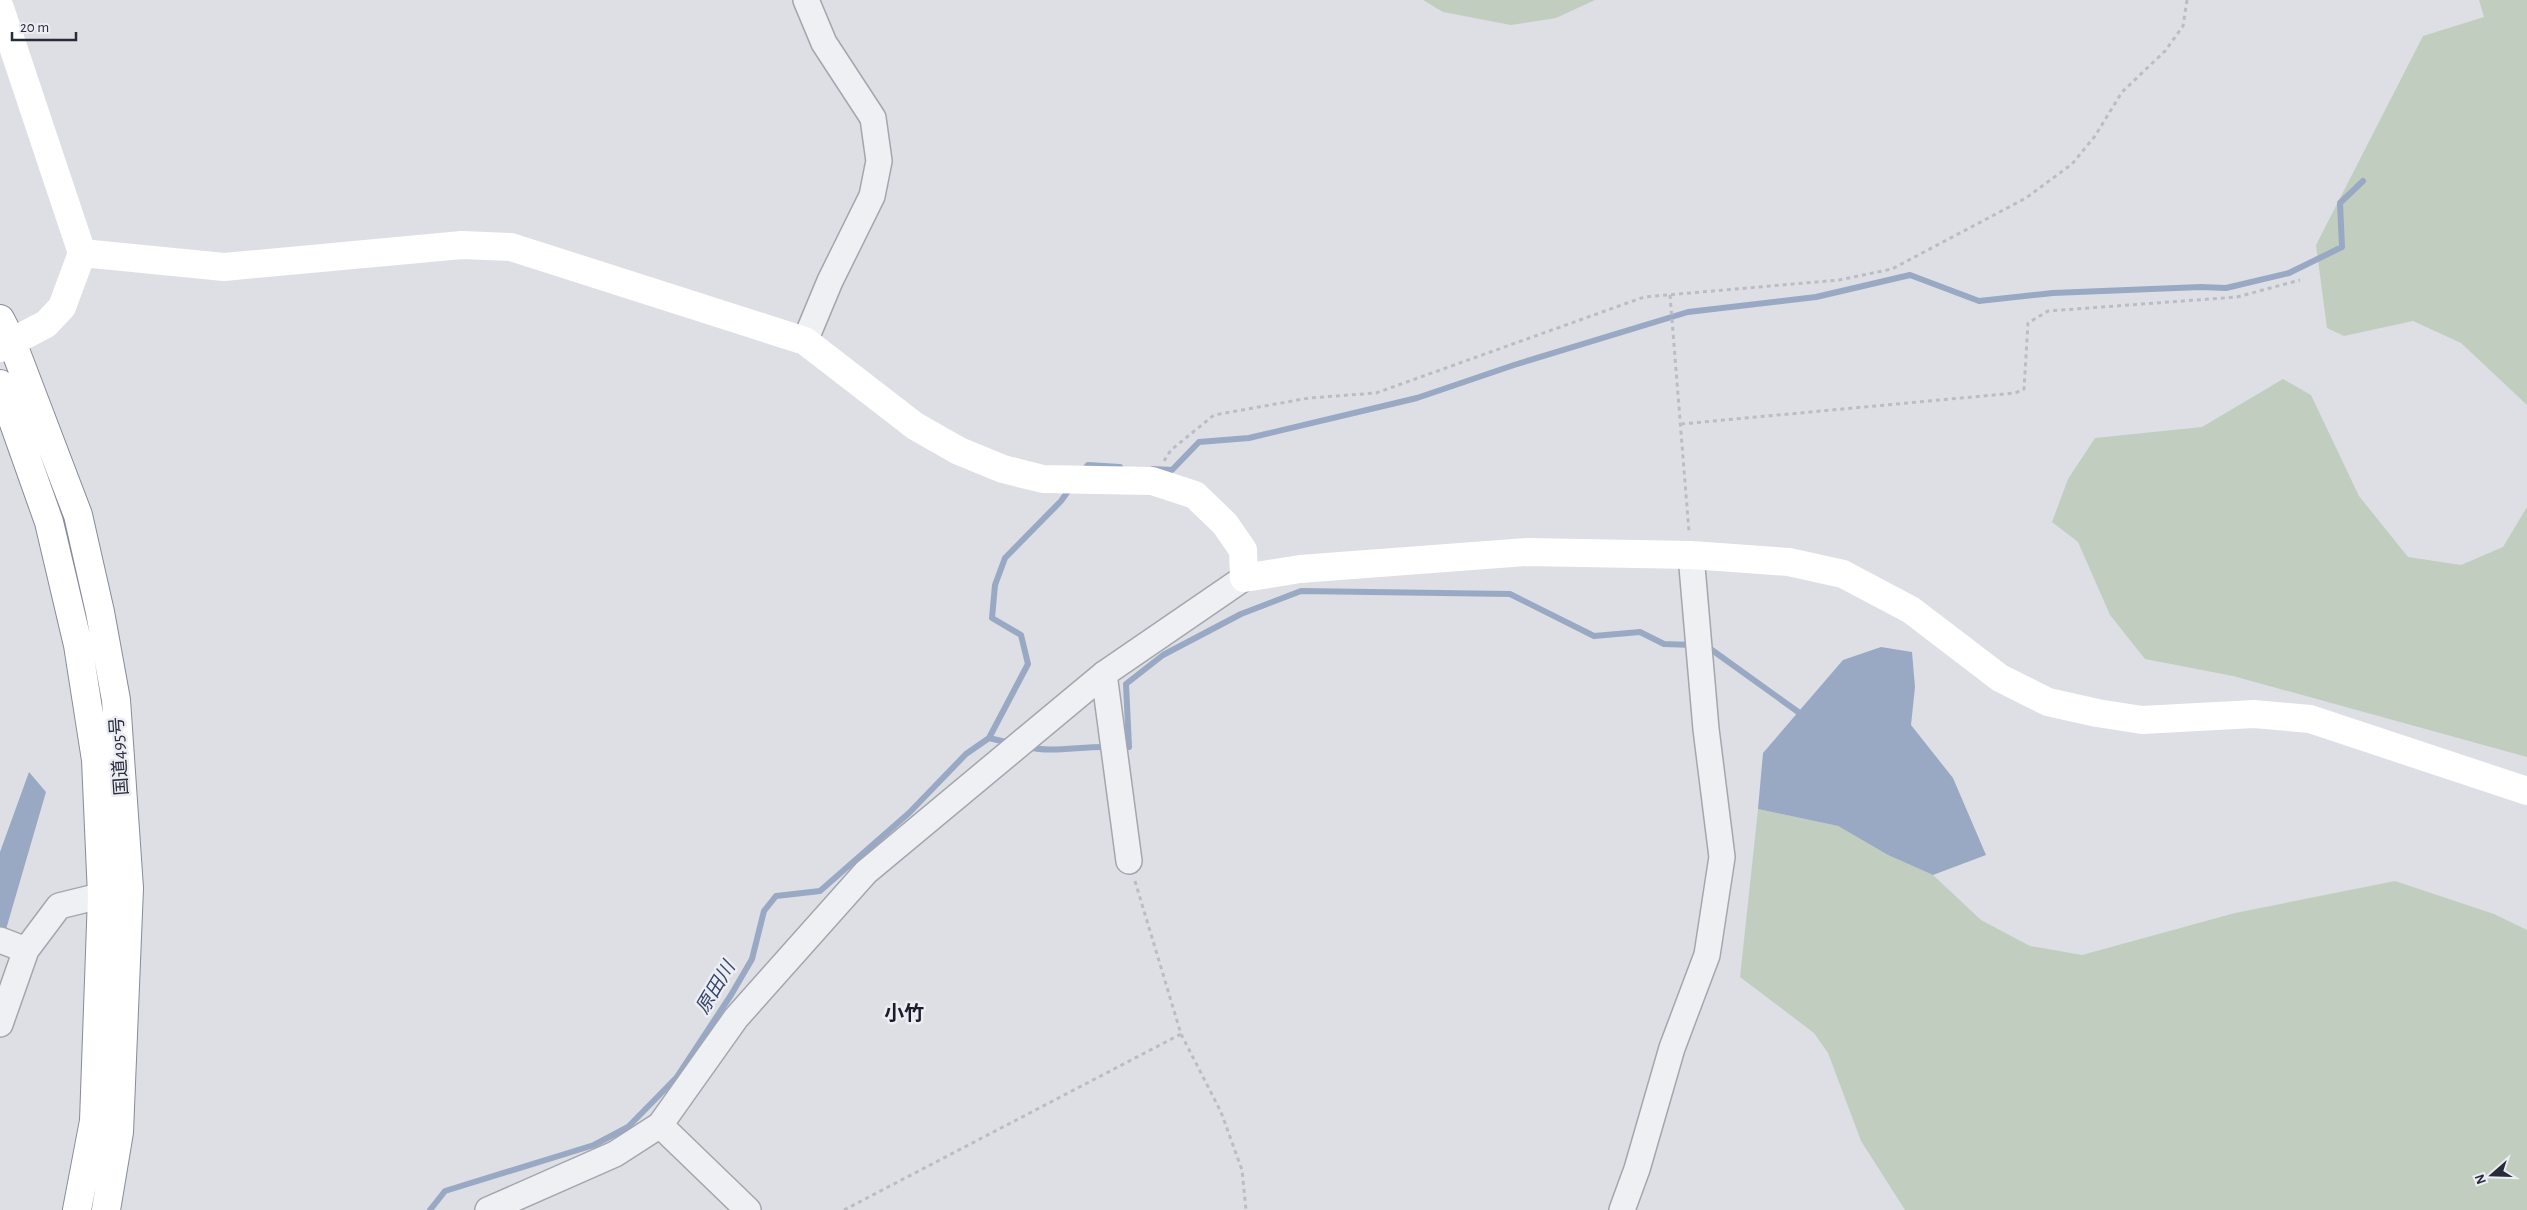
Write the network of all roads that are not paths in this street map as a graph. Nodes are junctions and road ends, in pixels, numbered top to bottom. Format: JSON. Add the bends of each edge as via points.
{"nodes":[{"id":1,"x":806,"y":0,"type":"edge"},
{"id":2,"x":0,"y":8,"type":"edge"},
{"id":3,"x":82,"y":253,"type":"junction"},
{"id":4,"x":4,"y":337,"type":"edge"},
{"id":5,"x":805,"y":342,"type":"junction"},
{"id":6,"x":0,"y":384,"type":"edge"},
{"id":7,"x":1691,"y":556,"type":"junction"},
{"id":8,"x":1244,"y":578,"type":"junction"},
{"id":9,"x":1104,"y":674,"type":"junction"},
{"id":10,"x":2527,"y":791,"type":"edge"},
{"id":11,"x":1129,"y":861,"type":"road end"},
{"id":12,"x":129,"y":888,"type":"junction"},
{"id":13,"x":102,"y":896,"type":"junction"},
{"id":14,"x":15,"y":945,"type":"edge"},
{"id":15,"x":0,"y":1024,"type":"edge"},
{"id":16,"x":660,"y":1125,"type":"junction"},
{"id":17,"x":77,"y":1210,"type":"edge"},
{"id":18,"x":106,"y":1210,"type":"edge"},
{"id":19,"x":488,"y":1210,"type":"edge"},
{"id":20,"x":748,"y":1210,"type":"edge"},
{"id":21,"x":1622,"y":1210,"type":"edge"}],
"edges":[{"from":1,"to":5,"type":"street","via":[[824,43],[873,118],[879,161],[872,196],[830,281]]},
{"from":2,"to":3,"type":"main road"},
{"from":3,"to":4,"type":"main road","via":[[62,307],[46,324]]},
{"from":3,"to":5,"type":"main road","via":[[224,267],[462,245],[511,247]]},
{"from":4,"to":12,"type":"main road","name":"国道495号","via":[[78,515],[116,700]]},
{"from":5,"to":8,"type":"main road","via":[[915,426],[959,451],[1003,469],[1043,479],[1152,481],[1195,495],[1225,524],[1243,550]]},
{"from":6,"to":13,"type":"main road","name":"国道495号","via":[[49,522],[78,645],[96,760]]},
{"from":7,"to":8,"type":"main road","via":[[1527,552],[1300,569]]},
{"from":7,"to":10,"type":"main road","via":[[1789,562],[1843,574],[1911,610],[2000,678],[2048,702],[2142,720],[2254,714],[2310,719]]},
{"from":7,"to":21,"type":"street","via":[[1706,729],[1722,858],[1707,955],[1672,1048]]},
{"from":8,"to":9,"type":"street"},
{"from":9,"to":11,"type":"street"},
{"from":9,"to":16,"type":"street","via":[[866,872],[736,1018]]},
{"from":12,"to":13,"type":"street"},
{"from":12,"to":18,"type":"main road","name":"国道495号","via":[[119,1132]]},
{"from":13,"to":14,"type":"street","via":[[59,906]]},
{"from":13,"to":17,"type":"main road","name":"国道495号","via":[[94,1121]]},
{"from":14,"to":15,"type":"street"},
{"from":16,"to":19,"type":"street","via":[[615,1154]]},
{"from":16,"to":20,"type":"street"}]}
